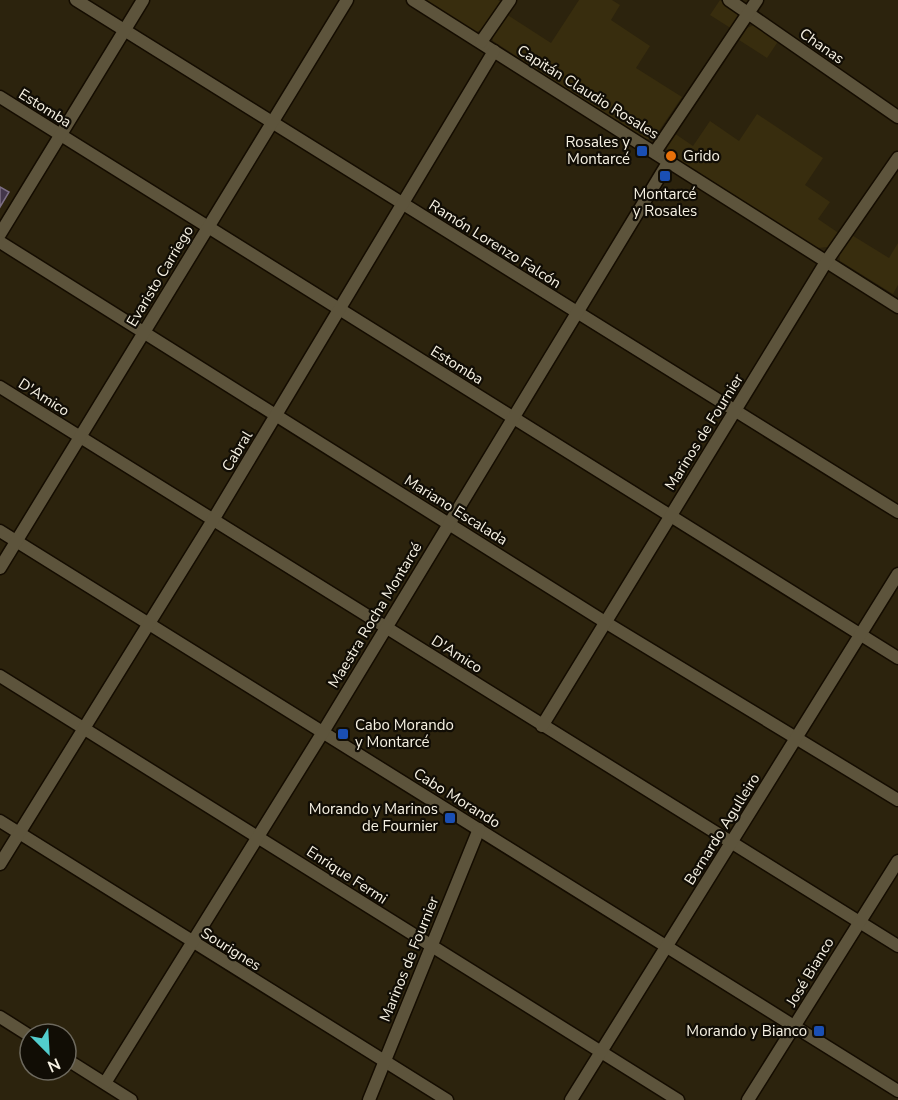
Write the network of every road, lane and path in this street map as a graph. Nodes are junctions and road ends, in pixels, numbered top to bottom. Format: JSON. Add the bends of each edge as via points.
{"nodes":[{"id":1,"x":76,"y":0,"type":"edge"},
{"id":2,"x":143,"y":0,"type":"edge"},
{"id":3,"x":347,"y":0,"type":"edge"},
{"id":4,"x":413,"y":0,"type":"edge"},
{"id":5,"x":510,"y":0,"type":"edge"},
{"id":6,"x":729,"y":0,"type":"edge"},
{"id":7,"x":757,"y":0,"type":"edge"},
{"id":8,"x":748,"y":13,"type":"junction"},
{"id":9,"x":125,"y":30,"type":"junction"},
{"id":10,"x":481,"y":42,"type":"junction"},
{"id":11,"x":494,"y":51,"type":"junction"},
{"id":12,"x":0,"y":97,"type":"edge"},
{"id":13,"x":898,"y":117,"type":"edge"},
{"id":14,"x":271,"y":122,"type":"junction"},
{"id":15,"x":59,"y":135,"type":"junction"},
{"id":16,"x":655,"y":152,"type":"junction"},
{"id":17,"x":898,"y":158,"type":"edge"},
{"id":18,"x":669,"y":161,"type":"junction"},
{"id":19,"x":403,"y":205,"type":"junction"},
{"id":20,"x":208,"y":226,"type":"junction"},
{"id":21,"x":0,"y":234,"type":"edge"},
{"id":22,"x":0,"y":242,"type":"edge"},
{"id":23,"x":826,"y":262,"type":"junction"},
{"id":24,"x":898,"y":307,"type":"edge"},
{"id":25,"x":339,"y":310,"type":"junction"},
{"id":26,"x":579,"y":314,"type":"junction"},
{"id":27,"x":144,"y":332,"type":"junction"},
{"id":28,"x":0,"y":387,"type":"edge"},
{"id":29,"x":734,"y":412,"type":"junction"},
{"id":30,"x":275,"y":416,"type":"junction"},
{"id":31,"x":513,"y":418,"type":"junction"},
{"id":32,"x":80,"y":437,"type":"junction"},
{"id":33,"x":898,"y":512,"type":"edge"},
{"id":34,"x":670,"y":516,"type":"junction"},
{"id":35,"x":213,"y":520,"type":"junction"},
{"id":36,"x":449,"y":522,"type":"junction"},
{"id":37,"x":0,"y":531,"type":"edge"},
{"id":38,"x":16,"y":542,"type":"junction"},
{"id":39,"x":0,"y":568,"type":"edge"},
{"id":40,"x":898,"y":574,"type":"edge"},
{"id":41,"x":606,"y":622,"type":"junction"},
{"id":42,"x":146,"y":625,"type":"junction"},
{"id":43,"x":386,"y":627,"type":"junction"},
{"id":44,"x":860,"y":634,"type":"junction"},
{"id":45,"x":898,"y":658,"type":"edge"},
{"id":46,"x":0,"y":676,"type":"edge"},
{"id":47,"x":542,"y":726,"type":"junction"},
{"id":48,"x":84,"y":727,"type":"junction"},
{"id":49,"x":323,"y":732,"type":"junction"},
{"id":50,"x":797,"y":736,"type":"junction"},
{"id":51,"x":898,"y":800,"type":"edge"},
{"id":52,"x":0,"y":821,"type":"edge"},
{"id":53,"x":479,"y":829,"type":"junction"},
{"id":54,"x":19,"y":833,"type":"junction"},
{"id":55,"x":258,"y":836,"type":"junction"},
{"id":56,"x":733,"y":842,"type":"junction"},
{"id":57,"x":898,"y":861,"type":"edge"},
{"id":58,"x":0,"y":864,"type":"edge"},
{"id":59,"x":859,"y":922,"type":"junction"},
{"id":60,"x":193,"y":943,"type":"junction"},
{"id":61,"x":430,"y":946,"type":"junction"},
{"id":62,"x":665,"y":946,"type":"junction"},
{"id":63,"x":898,"y":946,"type":"edge"},
{"id":64,"x":0,"y":1017,"type":"edge"},
{"id":65,"x":795,"y":1027,"type":"junction"},
{"id":66,"x":18,"y":1028,"type":"edge"},
{"id":67,"x":602,"y":1051,"type":"junction"},
{"id":68,"x":384,"y":1061,"type":"junction"},
{"id":69,"x":78,"y":1066,"type":"edge"},
{"id":70,"x":105,"y":1083,"type":"junction"},
{"id":71,"x":898,"y":1091,"type":"edge"},
{"id":72,"x":125,"y":1098,"type":"edge"},
{"id":73,"x":369,"y":1100,"type":"edge"},
{"id":74,"x":447,"y":1100,"type":"edge"},
{"id":75,"x":571,"y":1100,"type":"edge"},
{"id":76,"x":678,"y":1100,"type":"edge"},
{"id":77,"x":748,"y":1100,"type":"edge"}],
"edges":[{"from":1,"to":9,"type":"street","name":"Ramón Lorenzo Falcón"},
{"from":2,"to":9,"type":"street"},
{"from":3,"to":14,"type":"street","name":"Evaristo Carriego"},
{"from":4,"to":10,"type":"street","name":"Capitán Claudio Rosales"},
{"from":5,"to":10,"type":"street"},
{"from":6,"to":8,"type":"street","name":"Chanas"},
{"from":7,"to":8,"type":"street"},
{"from":8,"to":13,"type":"street","name":"Chanas"},
{"from":8,"to":16,"type":"street"},
{"from":9,"to":14,"type":"street","name":"Ramón Lorenzo Falcón"},
{"from":9,"to":15,"type":"street"},
{"from":10,"to":11,"type":"street","name":"Capitán Claudio Rosales"},
{"from":11,"to":16,"type":"street","name":"Capitán Claudio Rosales"},
{"from":11,"to":19,"type":"street","name":"Cabral"},
{"from":12,"to":15,"type":"street","name":"Estomba"},
{"from":14,"to":19,"type":"street","name":"Ramón Lorenzo Falcón"},
{"from":14,"to":20,"type":"street","name":"Evaristo Carriego"},
{"from":15,"to":20,"type":"street","name":"Estomba"},
{"from":15,"to":21,"type":"street"},
{"from":16,"to":18,"type":"street","name":"Capitán Claudio Rosales"},
{"from":17,"to":23,"type":"street","name":"Marinos de Fournier"},
{"from":18,"to":23,"type":"street","name":"Capitán Claudio Rosales"},
{"from":18,"to":26,"type":"street","name":"Maestra Rocha Montarcé"},
{"from":19,"to":25,"type":"street","name":"Cabral"},
{"from":19,"to":26,"type":"street","name":"Ramón Lorenzo Falcón"},
{"from":20,"to":25,"type":"street","name":"Estomba"},
{"from":20,"to":27,"type":"street","name":"Evaristo Carriego"},
{"from":22,"to":27,"type":"street","name":"Mariano Escalada"},
{"from":23,"to":24,"type":"street","name":"Capitán Claudio Rosales"},
{"from":23,"to":29,"type":"street","name":"Marinos de Fournier"},
{"from":25,"to":30,"type":"street","name":"Cabral"},
{"from":25,"to":31,"type":"street","name":"Estomba"},
{"from":26,"to":29,"type":"street","name":"Ramón Lorenzo Falcón"},
{"from":26,"to":31,"type":"street","name":"Maestra Rocha Montarcé"},
{"from":27,"to":30,"type":"street","name":"Mariano Escalada"},
{"from":27,"to":32,"type":"street","name":"Evaristo Carriego"},
{"from":28,"to":32,"type":"street","name":"D'Amico"},
{"from":29,"to":33,"type":"street","name":"Ramón Lorenzo Falcón"},
{"from":29,"to":34,"type":"street","name":"Marinos de Fournier"},
{"from":30,"to":35,"type":"street","name":"Cabral"},
{"from":30,"to":36,"type":"street","name":"Mariano Escalada"},
{"from":31,"to":34,"type":"street","name":"Estomba"},
{"from":31,"to":36,"type":"street","name":"Maestra Rocha Montarcé"},
{"from":32,"to":35,"type":"street","name":"D'Amico"},
{"from":32,"to":38,"type":"street","name":"Evaristo Carriego"},
{"from":34,"to":41,"type":"street","name":"Marinos de Fournier"},
{"from":34,"to":44,"type":"street","name":"Estomba"},
{"from":35,"to":42,"type":"street","name":"Cabral"},
{"from":35,"to":43,"type":"street","name":"D'Amico"},
{"from":36,"to":41,"type":"street","name":"Mariano Escalada"},
{"from":36,"to":43,"type":"street","name":"Maestra Rocha Montarcé"},
{"from":37,"to":38,"type":"street","name":"Cabo Morando"},
{"from":38,"to":39,"type":"street","name":"Evaristo Carriego"},
{"from":38,"to":42,"type":"street","name":"Cabo Morando"},
{"from":40,"to":44,"type":"street","name":"Bernardo Agulleiro"},
{"from":41,"to":47,"type":"street","name":"Marinos de Fournier"},
{"from":41,"to":50,"type":"street","name":"Mariano Escalada"},
{"from":42,"to":48,"type":"street","name":"Cabral"},
{"from":42,"to":49,"type":"street","name":"Cabo Morando"},
{"from":43,"to":47,"type":"street","name":"D'Amico"},
{"from":43,"to":49,"type":"street","name":"Maestra Rocha Montarcé"},
{"from":44,"to":45,"type":"street","name":"Estomba"},
{"from":44,"to":50,"type":"street","name":"Bernardo Agulleiro"},
{"from":46,"to":48,"type":"street","name":"Enrique Fermi"},
{"from":47,"to":56,"type":"street","name":"D'Amico"},
{"from":48,"to":54,"type":"street","name":"Cabral"},
{"from":48,"to":55,"type":"street","name":"Enrique Fermi"},
{"from":49,"to":53,"type":"street","name":"Cabo Morando"},
{"from":49,"to":55,"type":"street","name":"Maestra Rocha Montarcé"},
{"from":50,"to":51,"type":"street","name":"Mariano Escalada"},
{"from":50,"to":56,"type":"street","name":"Bernardo Agulleiro"},
{"from":52,"to":54,"type":"street","name":"Sourignes"},
{"from":53,"to":61,"type":"street","name":"Marinos de Fournier"},
{"from":53,"to":62,"type":"street","name":"Cabo Morando"},
{"from":54,"to":58,"type":"street","name":"Cabral"},
{"from":54,"to":60,"type":"street","name":"Sourignes"},
{"from":55,"to":60,"type":"street","name":"Maestra Rocha Montarcé"},
{"from":55,"to":61,"type":"street","name":"Enrique Fermi"},
{"from":56,"to":59,"type":"street","name":"D'Amico"},
{"from":56,"to":62,"type":"street","name":"Bernardo Agulleiro"},
{"from":57,"to":59,"type":"street","name":"José Bianco"},
{"from":59,"to":63,"type":"street","name":"D'Amico"},
{"from":59,"to":65,"type":"street","name":"José Bianco"},
{"from":60,"to":68,"type":"street","name":"Sourignes"},
{"from":60,"to":70,"type":"street","name":"Maestra Rocha Montarcé"},
{"from":61,"to":67,"type":"street","name":"Enrique Fermi"},
{"from":61,"to":68,"type":"street","name":"Marinos de Fournier"},
{"from":62,"to":65,"type":"street","name":"Cabo Morando"},
{"from":62,"to":67,"type":"street","name":"Bernardo Agulleiro"},
{"from":64,"to":66,"type":"street"},
{"from":65,"to":71,"type":"street","name":"Cabo Morando"},
{"from":65,"to":77,"type":"street","name":"José Bianco"},
{"from":67,"to":75,"type":"street","name":"Bernardo Agulleiro"},
{"from":67,"to":76,"type":"street","name":"Enrique Fermi"},
{"from":68,"to":73,"type":"street","name":"Marinos de Fournier"},
{"from":68,"to":74,"type":"street","name":"Sourignes"},
{"from":69,"to":70,"type":"street"},
{"from":70,"to":72,"type":"street"}]}
